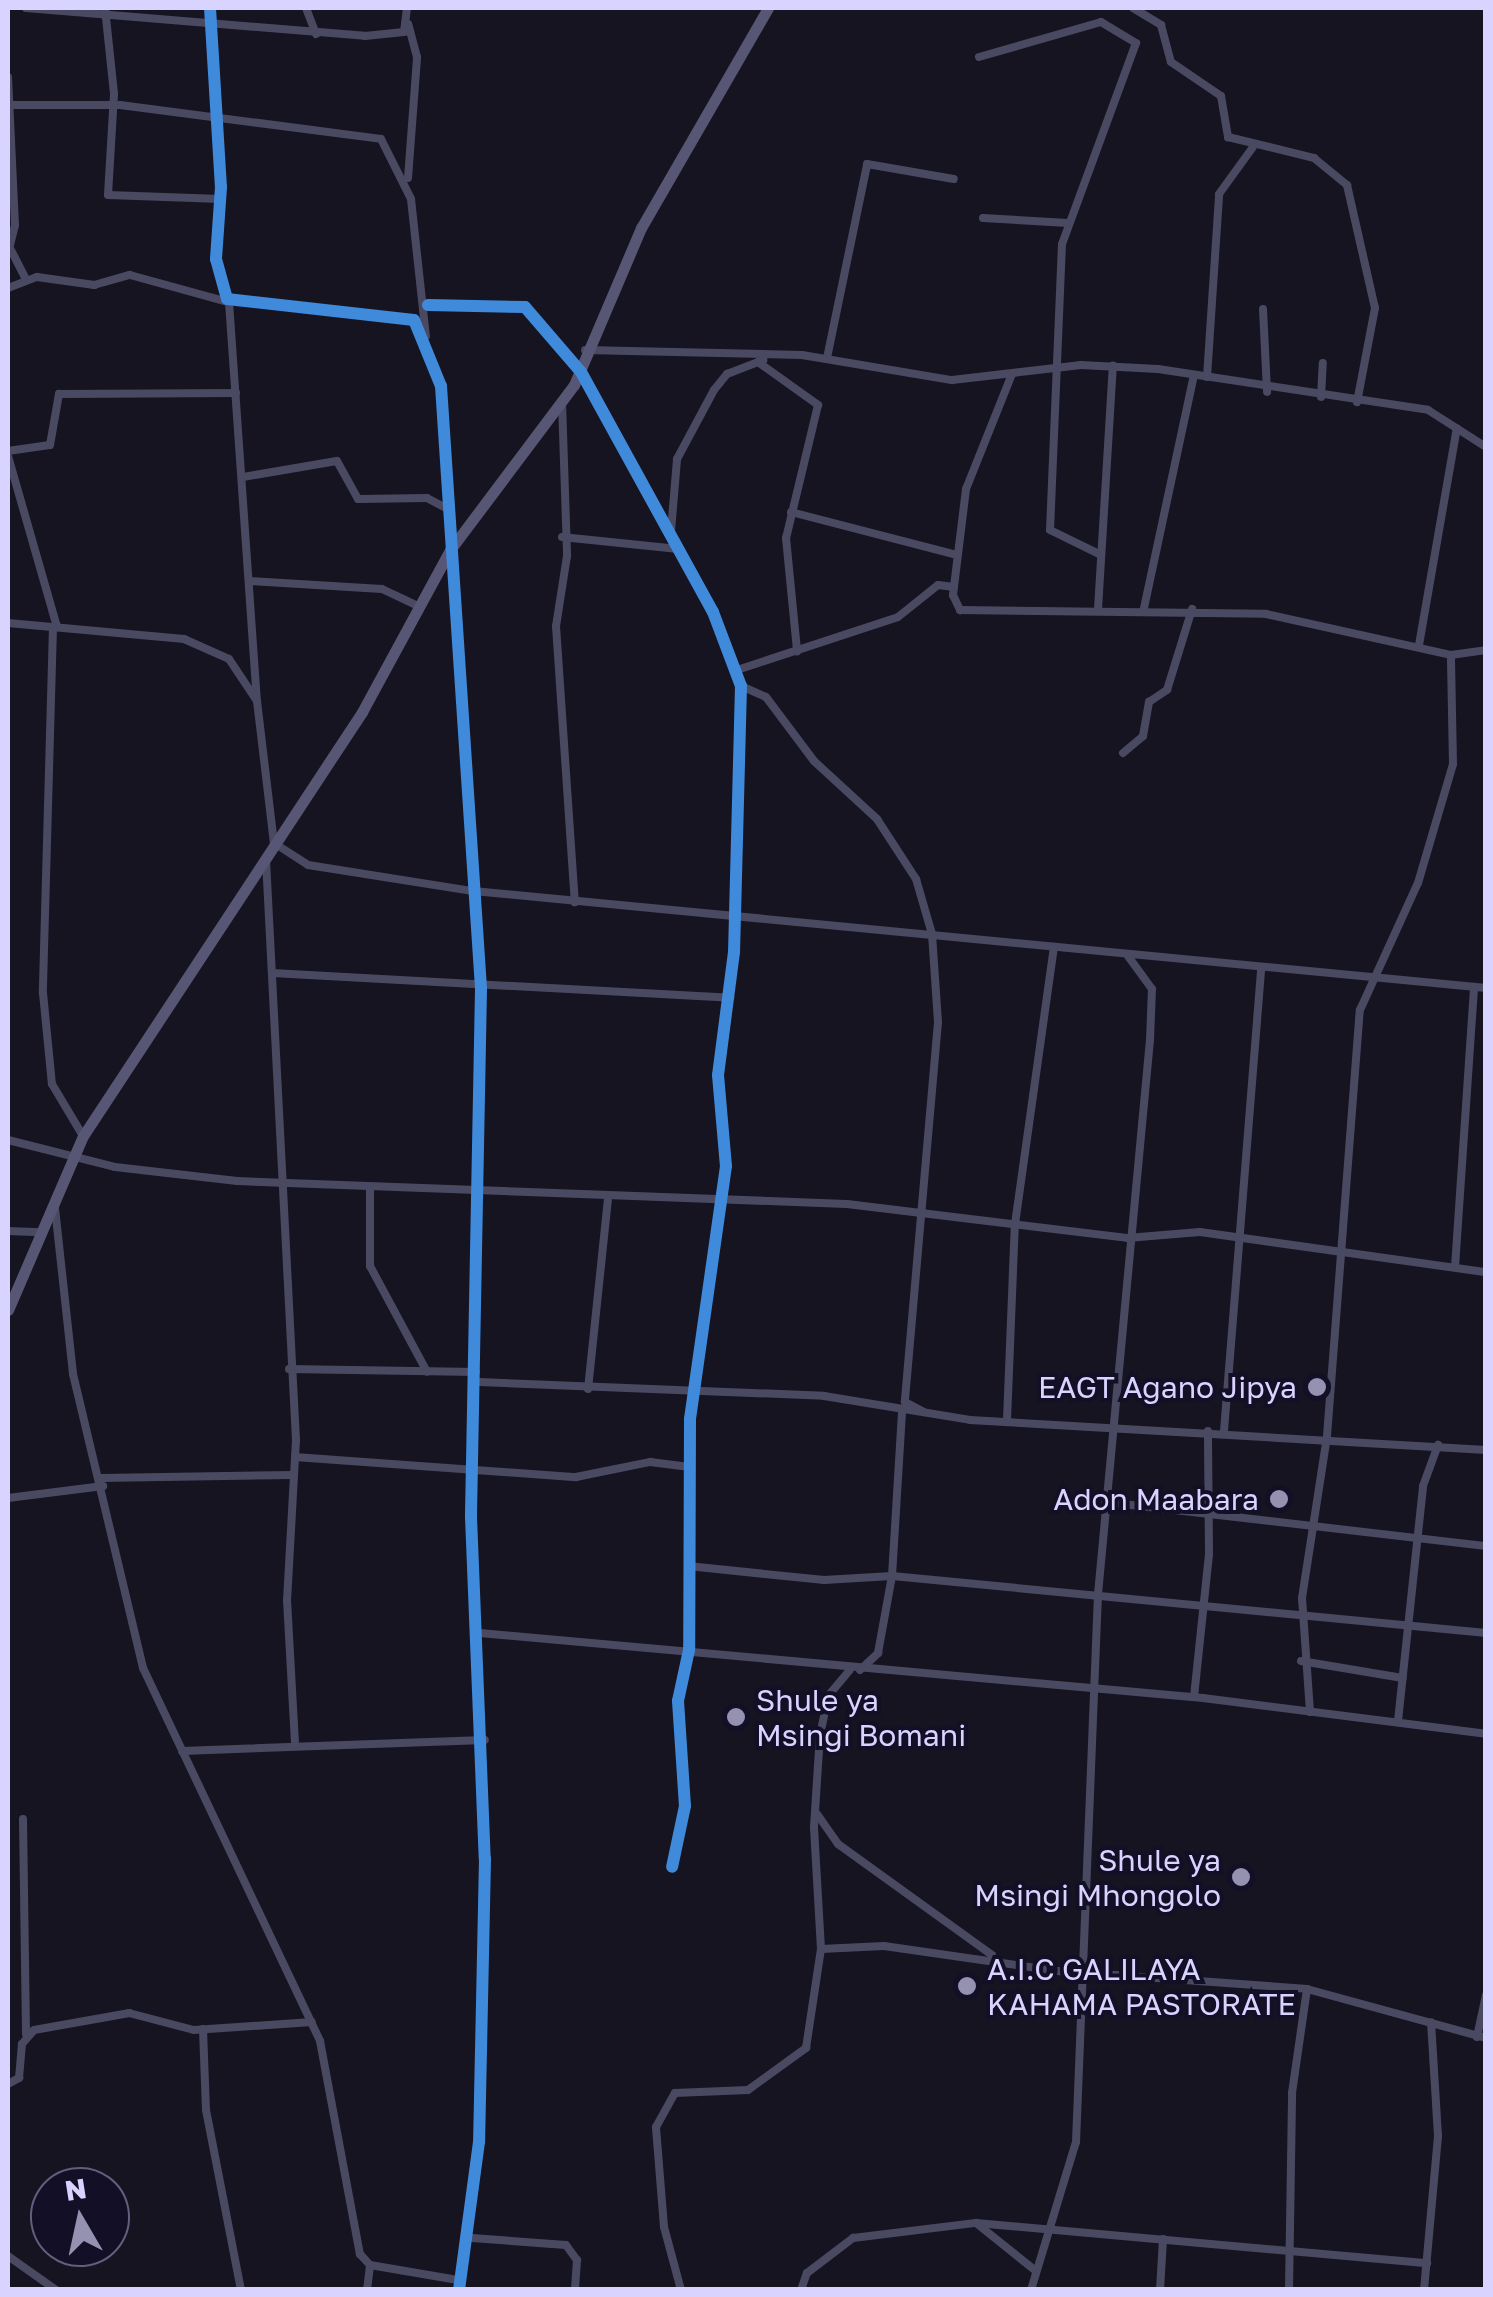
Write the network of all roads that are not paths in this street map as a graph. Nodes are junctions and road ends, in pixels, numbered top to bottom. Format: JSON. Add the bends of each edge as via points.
{"nodes":[{"id":1,"x":26,"y":8,"type":"edge"},
{"id":2,"x":210,"y":8,"type":"edge"},
{"id":3,"x":306,"y":8,"type":"edge"},
{"id":4,"x":406,"y":8,"type":"edge"},
{"id":5,"x":768,"y":8,"type":"edge"},
{"id":6,"x":1133,"y":8,"type":"edge"},
{"id":7,"x":105,"y":12,"type":"edge"},
{"id":8,"x":408,"y":20,"type":"junction"},
{"id":9,"x":211,"y":25,"type":"junction"},
{"id":10,"x":316,"y":34,"type":"junction"},
{"id":11,"x":980,"y":57,"type":"dead end"},
{"id":12,"x":8,"y":77,"type":"edge"},
{"id":13,"x":108,"y":104,"type":"junction"},
{"id":14,"x":9,"y":105,"type":"edge"},
{"id":15,"x":215,"y":114,"type":"junction"},
{"id":16,"x":1253,"y":147,"type":"junction"},
{"id":17,"x":954,"y":178,"type":"dead end"},
{"id":18,"x":408,"y":192,"type":"junction"},
{"id":19,"x":221,"y":200,"type":"junction"},
{"id":20,"x":983,"y":218,"type":"dead end"},
{"id":21,"x":1068,"y":223,"type":"junction"},
{"id":22,"x":9,"y":251,"type":"edge"},
{"id":23,"x":26,"y":279,"type":"junction"},
{"id":24,"x":8,"y":288,"type":"edge"},
{"id":25,"x":228,"y":301,"type":"junction"},
{"id":26,"x":428,"y":305,"type":"junction"},
{"id":27,"x":1263,"y":309,"type":"dead end"},
{"id":28,"x":426,"y":336,"type":"junction"},
{"id":29,"x":585,"y":350,"type":"junction"},
{"id":30,"x":776,"y":354,"type":"junction"},
{"id":31,"x":828,"y":358,"type":"junction"},
{"id":32,"x":758,"y":362,"type":"junction"},
{"id":33,"x":1323,"y":363,"type":"dead end"},
{"id":34,"x":1113,"y":365,"type":"junction"},
{"id":35,"x":1060,"y":366,"type":"junction"},
{"id":36,"x":580,"y":372,"type":"junction"},
{"id":37,"x":1012,"y":374,"type":"junction"},
{"id":38,"x":1194,"y":375,"type":"junction"},
{"id":39,"x":1207,"y":377,"type":"junction"},
{"id":40,"x":236,"y":392,"type":"junction"},
{"id":41,"x":1267,"y":392,"type":"junction"},
{"id":42,"x":1320,"y":397,"type":"junction"},
{"id":43,"x":562,"y":402,"type":"junction"},
{"id":44,"x":1357,"y":402,"type":"junction"},
{"id":45,"x":1457,"y":428,"type":"junction"},
{"id":46,"x":1486,"y":448,"type":"edge"},
{"id":47,"x":8,"y":454,"type":"edge"},
{"id":48,"x":243,"y":476,"type":"junction"},
{"id":49,"x":448,"y":509,"type":"junction"},
{"id":50,"x":792,"y":512,"type":"junction"},
{"id":51,"x":670,"y":535,"type":"junction"},
{"id":52,"x":562,"y":537,"type":"junction"},
{"id":53,"x":678,"y":549,"type":"junction"},
{"id":54,"x":450,"y":550,"type":"junction"},
{"id":55,"x":1098,"y":554,"type":"junction"},
{"id":56,"x":957,"y":555,"type":"junction"},
{"id":57,"x":250,"y":581,"type":"junction"},
{"id":58,"x":954,"y":588,"type":"junction"},
{"id":59,"x":421,"y":607,"type":"junction"},
{"id":60,"x":1144,"y":608,"type":"junction"},
{"id":61,"x":1098,"y":609,"type":"junction"},
{"id":62,"x":1192,"y":609,"type":"junction"},
{"id":63,"x":8,"y":623,"type":"edge"},
{"id":64,"x":55,"y":627,"type":"junction"},
{"id":65,"x":1419,"y":645,"type":"junction"},
{"id":66,"x":1486,"y":650,"type":"edge"},
{"id":67,"x":798,"y":651,"type":"junction"},
{"id":68,"x":1451,"y":655,"type":"junction"},
{"id":69,"x":736,"y":670,"type":"junction"},
{"id":70,"x":740,"y":686,"type":"junction"},
{"id":71,"x":257,"y":701,"type":"junction"},
{"id":72,"x":1123,"y":754,"type":"dead end"},
{"id":73,"x":270,"y":849,"type":"junction"},
{"id":74,"x":473,"y":892,"type":"junction"},
{"id":75,"x":575,"y":902,"type":"junction"},
{"id":76,"x":736,"y":913,"type":"junction"},
{"id":77,"x":932,"y":934,"type":"junction"},
{"id":78,"x":1054,"y":946,"type":"junction"},
{"id":79,"x":1128,"y":956,"type":"junction"},
{"id":80,"x":1261,"y":971,"type":"junction"},
{"id":81,"x":272,"y":972,"type":"junction"},
{"id":82,"x":1370,"y":979,"type":"junction"},
{"id":83,"x":1474,"y":986,"type":"junction"},
{"id":84,"x":1486,"y":988,"type":"edge"},
{"id":85,"x":480,"y":989,"type":"junction"},
{"id":86,"x":730,"y":998,"type":"junction"},
{"id":87,"x":83,"y":1136,"type":"junction"},
{"id":88,"x":8,"y":1140,"type":"edge"},
{"id":89,"x":73,"y":1157,"type":"junction"},
{"id":90,"x":286,"y":1184,"type":"junction"},
{"id":91,"x":370,"y":1189,"type":"junction"},
{"id":92,"x":479,"y":1197,"type":"junction"},
{"id":93,"x":55,"y":1200,"type":"junction"},
{"id":94,"x":608,"y":1200,"type":"junction"},
{"id":95,"x":722,"y":1203,"type":"junction"},
{"id":96,"x":916,"y":1211,"type":"junction"},
{"id":97,"x":1015,"y":1224,"type":"junction"},
{"id":98,"x":8,"y":1232,"type":"edge"},
{"id":99,"x":41,"y":1232,"type":"junction"},
{"id":100,"x":1127,"y":1238,"type":"junction"},
{"id":101,"x":1236,"y":1240,"type":"junction"},
{"id":102,"x":1338,"y":1248,"type":"junction"},
{"id":103,"x":1454,"y":1266,"type":"junction"},
{"id":104,"x":1486,"y":1272,"type":"edge"},
{"id":105,"x":12,"y":1292,"type":"edge"},
{"id":106,"x":8,"y":1310,"type":"edge"},
{"id":107,"x":289,"y":1368,"type":"junction"},
{"id":108,"x":427,"y":1372,"type":"junction"},
{"id":109,"x":478,"y":1377,"type":"junction"},
{"id":110,"x":588,"y":1389,"type":"junction"},
{"id":111,"x":696,"y":1391,"type":"junction"},
{"id":112,"x":902,"y":1410,"type":"junction"},
{"id":113,"x":927,"y":1414,"type":"junction"},
{"id":114,"x":1007,"y":1420,"type":"junction"},
{"id":115,"x":1110,"y":1426,"type":"junction"},
{"id":116,"x":1208,"y":1431,"type":"junction"},
{"id":117,"x":1224,"y":1432,"type":"junction"},
{"id":118,"x":1327,"y":1436,"type":"junction"},
{"id":119,"x":1438,"y":1445,"type":"junction"},
{"id":120,"x":1486,"y":1450,"type":"edge"},
{"id":121,"x":295,"y":1457,"type":"junction"},
{"id":122,"x":471,"y":1467,"type":"junction"},
{"id":123,"x":690,"y":1467,"type":"junction"},
{"id":124,"x":292,"y":1475,"type":"junction"},
{"id":125,"x":102,"y":1482,"type":"junction"},
{"id":126,"x":8,"y":1498,"type":"edge"},
{"id":127,"x":1105,"y":1502,"type":"junction"},
{"id":128,"x":1210,"y":1513,"type":"junction"},
{"id":129,"x":1315,"y":1526,"type":"junction"},
{"id":130,"x":1423,"y":1538,"type":"junction"},
{"id":131,"x":1486,"y":1546,"type":"edge"},
{"id":132,"x":688,"y":1566,"type":"junction"},
{"id":133,"x":892,"y":1576,"type":"junction"},
{"id":134,"x":1098,"y":1594,"type":"junction"},
{"id":135,"x":1204,"y":1604,"type":"junction"},
{"id":136,"x":1303,"y":1618,"type":"junction"},
{"id":137,"x":1412,"y":1626,"type":"junction"},
{"id":138,"x":1486,"y":1632,"type":"edge"},
{"id":139,"x":480,"y":1633,"type":"junction"},
{"id":140,"x":688,"y":1650,"type":"junction"},
{"id":141,"x":1301,"y":1661,"type":"junction"},
{"id":142,"x":855,"y":1670,"type":"junction"},
{"id":143,"x":1403,"y":1678,"type":"junction"},
{"id":144,"x":1101,"y":1689,"type":"junction"},
{"id":145,"x":1194,"y":1697,"type":"junction"},
{"id":146,"x":1310,"y":1712,"type":"junction"},
{"id":147,"x":1398,"y":1722,"type":"junction"},
{"id":148,"x":1486,"y":1734,"type":"edge"},
{"id":149,"x":485,"y":1740,"type":"junction"},
{"id":150,"x":295,"y":1743,"type":"junction"},
{"id":151,"x":182,"y":1751,"type":"junction"},
{"id":152,"x":815,"y":1810,"type":"junction"},
{"id":153,"x":24,"y":1819,"type":"dead end"},
{"id":154,"x":672,"y":1867,"type":"dead end"},
{"id":155,"x":821,"y":1949,"type":"junction"},
{"id":156,"x":1004,"y":1963,"type":"junction"},
{"id":157,"x":1085,"y":1973,"type":"junction"},
{"id":158,"x":1307,"y":1989,"type":"junction"},
{"id":159,"x":1486,"y":1995,"type":"edge"},
{"id":160,"x":312,"y":2022,"type":"junction"},
{"id":161,"x":1432,"y":2022,"type":"junction"},
{"id":162,"x":202,"y":2029,"type":"junction"},
{"id":163,"x":26,"y":2034,"type":"junction"},
{"id":164,"x":1481,"y":2038,"type":"edge"},
{"id":165,"x":8,"y":2084,"type":"edge"},
{"id":166,"x":976,"y":2223,"type":"junction"},
{"id":167,"x":1051,"y":2230,"type":"junction"},
{"id":168,"x":472,"y":2238,"type":"junction"},
{"id":169,"x":1163,"y":2239,"type":"junction"},
{"id":170,"x":1290,"y":2251,"type":"junction"},
{"id":171,"x":8,"y":2256,"type":"edge"},
{"id":172,"x":1427,"y":2263,"type":"junction"},
{"id":173,"x":370,"y":2266,"type":"junction"},
{"id":174,"x":1036,"y":2271,"type":"junction"},
{"id":175,"x":459,"y":2285,"type":"edge"},
{"id":176,"x":56,"y":2290,"type":"edge"},
{"id":177,"x":241,"y":2290,"type":"edge"},
{"id":178,"x":367,"y":2290,"type":"edge"},
{"id":179,"x":576,"y":2290,"type":"edge"},
{"id":180,"x":682,"y":2290,"type":"edge"},
{"id":181,"x":801,"y":2290,"type":"edge"},
{"id":182,"x":1030,"y":2290,"type":"edge"},
{"id":183,"x":1160,"y":2290,"type":"edge"},
{"id":184,"x":1288,"y":2290,"type":"edge"},
{"id":185,"x":1424,"y":2290,"type":"edge"}],
"edges":[{"from":1,"to":7,"type":"street"},
{"from":2,"to":9,"type":"street"},
{"from":3,"to":10,"type":"street"},
{"from":4,"to":8,"type":"street"},
{"from":5,"to":29,"type":"street","via":[[694,128]]},
{"from":6,"to":16,"type":"street","via":[[1161,24],[1173,64],[1222,96],[1228,136]]},
{"from":7,"to":9,"type":"street"},
{"from":7,"to":13,"type":"street"},
{"from":8,"to":10,"type":"street","via":[[396,34]]},
{"from":8,"to":18,"type":"street","via":[[416,56]]},
{"from":9,"to":10,"type":"street"},
{"from":9,"to":15,"type":"street"},
{"from":11,"to":21,"type":"street","via":[[1101,22],[1135,41]]},
{"from":12,"to":14,"type":"street"},
{"from":13,"to":14,"type":"street"},
{"from":13,"to":15,"type":"street"},
{"from":13,"to":19,"type":"street","via":[[108,195],[127,188],[166,201]]},
{"from":14,"to":22,"type":"street"},
{"from":15,"to":18,"type":"street","via":[[374,136]]},
{"from":15,"to":19,"type":"street"},
{"from":16,"to":39,"type":"street","via":[[1219,194]]},
{"from":16,"to":44,"type":"street","via":[[1314,158],[1347,185],[1374,308]]},
{"from":17,"to":31,"type":"street","via":[[867,164]]},
{"from":18,"to":26,"type":"street"},
{"from":19,"to":25,"type":"street","via":[[216,258]]},
{"from":20,"to":21,"type":"street"},
{"from":21,"to":35,"type":"street"},
{"from":22,"to":23,"type":"street"},
{"from":23,"to":24,"type":"street"},
{"from":23,"to":25,"type":"street","via":[[94,285],[130,274]]},
{"from":25,"to":28,"type":"street","via":[[414,320]]},
{"from":25,"to":40,"type":"street"},
{"from":26,"to":28,"type":"street"},
{"from":26,"to":36,"type":"street","via":[[525,307]]},
{"from":27,"to":41,"type":"street"},
{"from":28,"to":49,"type":"street","via":[[441,386]]},
{"from":29,"to":30,"type":"street"},
{"from":29,"to":36,"type":"street"},
{"from":30,"to":31,"type":"street"},
{"from":30,"to":32,"type":"street"},
{"from":31,"to":37,"type":"street","via":[[952,380]]},
{"from":32,"to":50,"type":"street","via":[[817,402]]},
{"from":32,"to":51,"type":"street","via":[[723,378],[680,452]]},
{"from":33,"to":42,"type":"street"},
{"from":34,"to":35,"type":"street"},
{"from":34,"to":38,"type":"street"},
{"from":34,"to":55,"type":"street"},
{"from":35,"to":37,"type":"street"},
{"from":35,"to":55,"type":"street","via":[[1050,532]]},
{"from":36,"to":43,"type":"street"},
{"from":36,"to":51,"type":"street"},
{"from":37,"to":56,"type":"street","via":[[970,472]]},
{"from":38,"to":39,"type":"street"},
{"from":38,"to":60,"type":"street"},
{"from":39,"to":41,"type":"street"},
{"from":40,"to":47,"type":"street","via":[[59,394],[50,445]]},
{"from":40,"to":48,"type":"street"},
{"from":41,"to":42,"type":"street"},
{"from":42,"to":44,"type":"street"},
{"from":43,"to":52,"type":"street"},
{"from":43,"to":54,"type":"street"},
{"from":44,"to":45,"type":"street","via":[[1428,410]]},
{"from":45,"to":46,"type":"street"},
{"from":45,"to":65,"type":"street"},
{"from":47,"to":64,"type":"street"},
{"from":48,"to":49,"type":"street","via":[[337,462],[358,499],[428,498]]},
{"from":48,"to":57,"type":"street"},
{"from":49,"to":54,"type":"street"},
{"from":50,"to":56,"type":"street"},
{"from":50,"to":67,"type":"street"},
{"from":51,"to":53,"type":"street"},
{"from":52,"to":53,"type":"street"},
{"from":52,"to":75,"type":"street","via":[[556,626]]},
{"from":53,"to":69,"type":"street"},
{"from":54,"to":59,"type":"street"},
{"from":54,"to":74,"type":"street"},
{"from":55,"to":61,"type":"street"},
{"from":56,"to":58,"type":"street"},
{"from":57,"to":59,"type":"street","via":[[382,589]]},
{"from":57,"to":71,"type":"street"},
{"from":58,"to":61,"type":"street","via":[[964,611]]},
{"from":58,"to":67,"type":"street","via":[[939,584],[898,617]]},
{"from":59,"to":73,"type":"street"},
{"from":60,"to":61,"type":"street"},
{"from":60,"to":62,"type":"street"},
{"from":62,"to":65,"type":"street","via":[[1299,617]]},
{"from":62,"to":72,"type":"street","via":[[1167,690],[1149,702],[1142,736]]},
{"from":63,"to":64,"type":"street"},
{"from":64,"to":71,"type":"street","via":[[212,648],[242,671]]},
{"from":64,"to":87,"type":"street","via":[[43,993],[52,1084]]},
{"from":65,"to":68,"type":"street"},
{"from":66,"to":68,"type":"street"},
{"from":67,"to":69,"type":"street"},
{"from":68,"to":82,"type":"street","via":[[1453,764],[1418,883]]},
{"from":69,"to":70,"type":"street"},
{"from":70,"to":76,"type":"street"},
{"from":70,"to":77,"type":"street","via":[[766,697],[814,761],[877,820],[916,879]]},
{"from":71,"to":73,"type":"street"},
{"from":73,"to":74,"type":"street","via":[[308,865]]},
{"from":73,"to":81,"type":"street"},
{"from":73,"to":87,"type":"street"},
{"from":74,"to":75,"type":"street"},
{"from":74,"to":85,"type":"street"},
{"from":75,"to":76,"type":"street"},
{"from":76,"to":77,"type":"street"},
{"from":76,"to":86,"type":"street"},
{"from":77,"to":78,"type":"street"},
{"from":77,"to":96,"type":"street","via":[[940,996]]},
{"from":78,"to":79,"type":"street"},
{"from":78,"to":97,"type":"street"},
{"from":79,"to":80,"type":"street"},
{"from":79,"to":100,"type":"street","via":[[1152,988]]},
{"from":80,"to":82,"type":"street"},
{"from":80,"to":101,"type":"street"},
{"from":81,"to":85,"type":"street"},
{"from":81,"to":90,"type":"street"},
{"from":82,"to":83,"type":"street"},
{"from":82,"to":102,"type":"street"},
{"from":83,"to":84,"type":"street"},
{"from":83,"to":103,"type":"street"},
{"from":85,"to":86,"type":"street"},
{"from":85,"to":92,"type":"street"},
{"from":86,"to":95,"type":"street","via":[[718,1075]]},
{"from":87,"to":89,"type":"street"},
{"from":88,"to":89,"type":"street"},
{"from":89,"to":90,"type":"street"},
{"from":89,"to":93,"type":"street"},
{"from":90,"to":91,"type":"street"},
{"from":90,"to":107,"type":"street"},
{"from":91,"to":92,"type":"street"},
{"from":91,"to":108,"type":"street","via":[[370,1266]]},
{"from":92,"to":94,"type":"street"},
{"from":92,"to":109,"type":"street"},
{"from":93,"to":99,"type":"street"},
{"from":93,"to":125,"type":"street","via":[[73,1374]]},
{"from":94,"to":95,"type":"street"},
{"from":94,"to":110,"type":"street"},
{"from":95,"to":96,"type":"street"},
{"from":95,"to":111,"type":"street"},
{"from":96,"to":97,"type":"street"},
{"from":96,"to":113,"type":"street","via":[[906,1402]]},
{"from":97,"to":100,"type":"street"},
{"from":97,"to":114,"type":"street"},
{"from":98,"to":99,"type":"street"},
{"from":99,"to":105,"type":"street"},
{"from":100,"to":101,"type":"street","via":[[1200,1232]]},
{"from":100,"to":115,"type":"street"},
{"from":101,"to":102,"type":"street"},
{"from":101,"to":117,"type":"street"},
{"from":102,"to":103,"type":"street"},
{"from":102,"to":118,"type":"street"},
{"from":103,"to":104,"type":"street"},
{"from":105,"to":106,"type":"street"},
{"from":107,"to":108,"type":"street"},
{"from":107,"to":121,"type":"street"},
{"from":108,"to":109,"type":"street"},
{"from":109,"to":110,"type":"street"},
{"from":109,"to":122,"type":"street"},
{"from":110,"to":111,"type":"street"},
{"from":111,"to":112,"type":"street"},
{"from":111,"to":123,"type":"street"},
{"from":112,"to":113,"type":"street"},
{"from":112,"to":133,"type":"street"},
{"from":113,"to":114,"type":"street"},
{"from":114,"to":115,"type":"street"},
{"from":115,"to":116,"type":"street"},
{"from":115,"to":127,"type":"street"},
{"from":116,"to":117,"type":"street"},
{"from":116,"to":128,"type":"street"},
{"from":117,"to":118,"type":"street"},
{"from":118,"to":119,"type":"street"},
{"from":118,"to":129,"type":"street"},
{"from":119,"to":120,"type":"street"},
{"from":119,"to":130,"type":"street","via":[[1423,1486]]},
{"from":121,"to":122,"type":"street"},
{"from":121,"to":124,"type":"street"},
{"from":122,"to":123,"type":"street","via":[[576,1477],[650,1462]]},
{"from":122,"to":139,"type":"street"},
{"from":123,"to":132,"type":"street"},
{"from":124,"to":125,"type":"street"},
{"from":124,"to":150,"type":"street"},
{"from":125,"to":126,"type":"street"},
{"from":125,"to":151,"type":"street","via":[[144,1668]]},
{"from":127,"to":128,"type":"street"},
{"from":127,"to":134,"type":"street"},
{"from":128,"to":129,"type":"street"},
{"from":128,"to":135,"type":"street"},
{"from":129,"to":130,"type":"street"},
{"from":129,"to":136,"type":"street"},
{"from":130,"to":131,"type":"street"},
{"from":130,"to":137,"type":"street"},
{"from":132,"to":133,"type":"street","via":[[824,1580]]},
{"from":132,"to":140,"type":"street"},
{"from":133,"to":134,"type":"street"},
{"from":133,"to":142,"type":"street","via":[[878,1652]]},
{"from":134,"to":135,"type":"street"},
{"from":134,"to":144,"type":"street"},
{"from":135,"to":136,"type":"street"},
{"from":135,"to":145,"type":"street"},
{"from":136,"to":137,"type":"street"},
{"from":136,"to":141,"type":"street"},
{"from":137,"to":138,"type":"street"},
{"from":137,"to":143,"type":"street"},
{"from":139,"to":140,"type":"street"},
{"from":139,"to":149,"type":"street"},
{"from":140,"to":142,"type":"street"},
{"from":140,"to":154,"type":"street","via":[[678,1701],[685,1806]]},
{"from":141,"to":143,"type":"street"},
{"from":141,"to":146,"type":"street"},
{"from":142,"to":144,"type":"street"},
{"from":142,"to":152,"type":"street","via":[[825,1704]]},
{"from":143,"to":147,"type":"street"},
{"from":144,"to":145,"type":"street"},
{"from":144,"to":157,"type":"street"},
{"from":145,"to":146,"type":"street"},
{"from":146,"to":147,"type":"street"},
{"from":147,"to":148,"type":"street"},
{"from":149,"to":150,"type":"street"},
{"from":149,"to":168,"type":"street"},
{"from":150,"to":151,"type":"street"},
{"from":151,"to":160,"type":"street"},
{"from":152,"to":155,"type":"street"},
{"from":152,"to":156,"type":"street","via":[[838,1844]]},
{"from":153,"to":163,"type":"street"},
{"from":155,"to":156,"type":"street","via":[[884,1946]]},
{"from":155,"to":180,"type":"street","via":[[804,2050],[748,2090],[675,2093],[656,2126],[664,2227]]},
{"from":156,"to":157,"type":"street"},
{"from":157,"to":158,"type":"street"},
{"from":157,"to":167,"type":"street","via":[[1076,2142]]},
{"from":158,"to":161,"type":"street"},
{"from":158,"to":170,"type":"street","via":[[1291,2108]]},
{"from":159,"to":164,"type":"street"},
{"from":160,"to":162,"type":"street"},
{"from":160,"to":173,"type":"street","via":[[332,2081],[354,2234]]},
{"from":161,"to":164,"type":"street"},
{"from":161,"to":172,"type":"street","via":[[1438,2136]]},
{"from":162,"to":163,"type":"street","via":[[129,2013]]},
{"from":162,"to":177,"type":"street","via":[[206,2110]]},
{"from":163,"to":165,"type":"street","via":[[19,2078]]},
{"from":166,"to":167,"type":"street"},
{"from":166,"to":174,"type":"street"},
{"from":166,"to":181,"type":"street","via":[[854,2238],[807,2272]]},
{"from":167,"to":169,"type":"street"},
{"from":167,"to":174,"type":"street"},
{"from":168,"to":175,"type":"street"},
{"from":168,"to":179,"type":"street","via":[[566,2245],[577,2260]]},
{"from":169,"to":170,"type":"street"},
{"from":169,"to":183,"type":"street"},
{"from":170,"to":172,"type":"street"},
{"from":170,"to":184,"type":"street"},
{"from":171,"to":176,"type":"street"},
{"from":172,"to":185,"type":"street"},
{"from":173,"to":175,"type":"street"},
{"from":173,"to":178,"type":"street"},
{"from":174,"to":182,"type":"street"}]}
